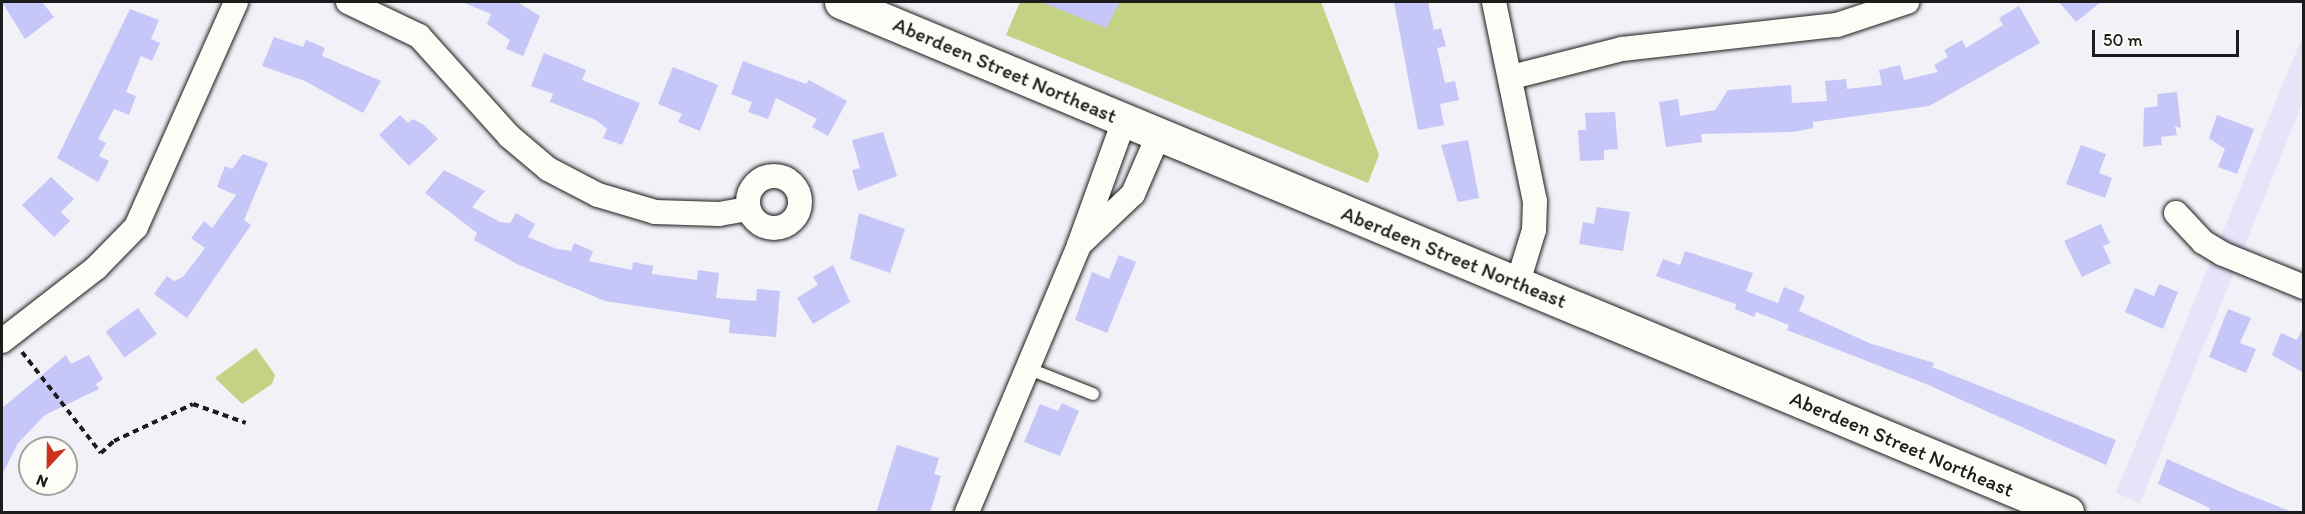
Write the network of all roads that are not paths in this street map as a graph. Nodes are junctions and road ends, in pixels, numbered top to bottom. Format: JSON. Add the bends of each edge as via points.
{"nodes":[{"id":1,"x":236,"y":2,"type":"edge"},
{"id":2,"x":348,"y":2,"type":"edge"},
{"id":3,"x":841,"y":2,"type":"edge"},
{"id":4,"x":1494,"y":2,"type":"edge"},
{"id":5,"x":1907,"y":2,"type":"edge"},
{"id":6,"x":1512,"y":77,"type":"junction"},
{"id":7,"x":1124,"y":121,"type":"junction"},
{"id":8,"x":1158,"y":136,"type":"junction"},
{"id":9,"x":748,"y":209,"type":"dead end"},
{"id":10,"x":2176,"y":213,"type":"dead end"},
{"id":11,"x":1079,"y":245,"type":"junction"},
{"id":12,"x":1518,"y":282,"type":"junction"},
{"id":13,"x":2304,"y":287,"type":"edge"},
{"id":14,"x":11,"y":345,"type":"edge"},
{"id":15,"x":1027,"y":368,"type":"junction"},
{"id":16,"x":1093,"y":394,"type":"dead end"},
{"id":17,"x":967,"y":513,"type":"edge"},
{"id":18,"x":2067,"y":513,"type":"edge"}],
"edges":[{"from":1,"to":14,"type":"street","via":[[136,227]]},
{"from":2,"to":9,"type":"street","via":[[419,36],[509,136],[548,169],[598,195],[655,212],[719,214]]},
{"from":3,"to":7,"type":"street","name":"Aberdeen Street Northeast"},
{"from":4,"to":6,"type":"street"},
{"from":5,"to":6,"type":"street","via":[[1837,25],[1622,49]]},
{"from":6,"to":12,"type":"street","via":[[1536,216]]},
{"from":7,"to":8,"type":"street","name":"Aberdeen Street Northeast"},
{"from":7,"to":11,"type":"street"},
{"from":8,"to":11,"type":"street","via":[[1133,194]]},
{"from":8,"to":12,"type":"street","name":"Aberdeen Street Northeast"},
{"from":10,"to":13,"type":"street","via":[[2203,242],[2223,254]]},
{"from":11,"to":15,"type":"street"},
{"from":12,"to":18,"type":"street","name":"Aberdeen Street Northeast"},
{"from":15,"to":16,"type":"lane"},
{"from":15,"to":17,"type":"street"}]}
